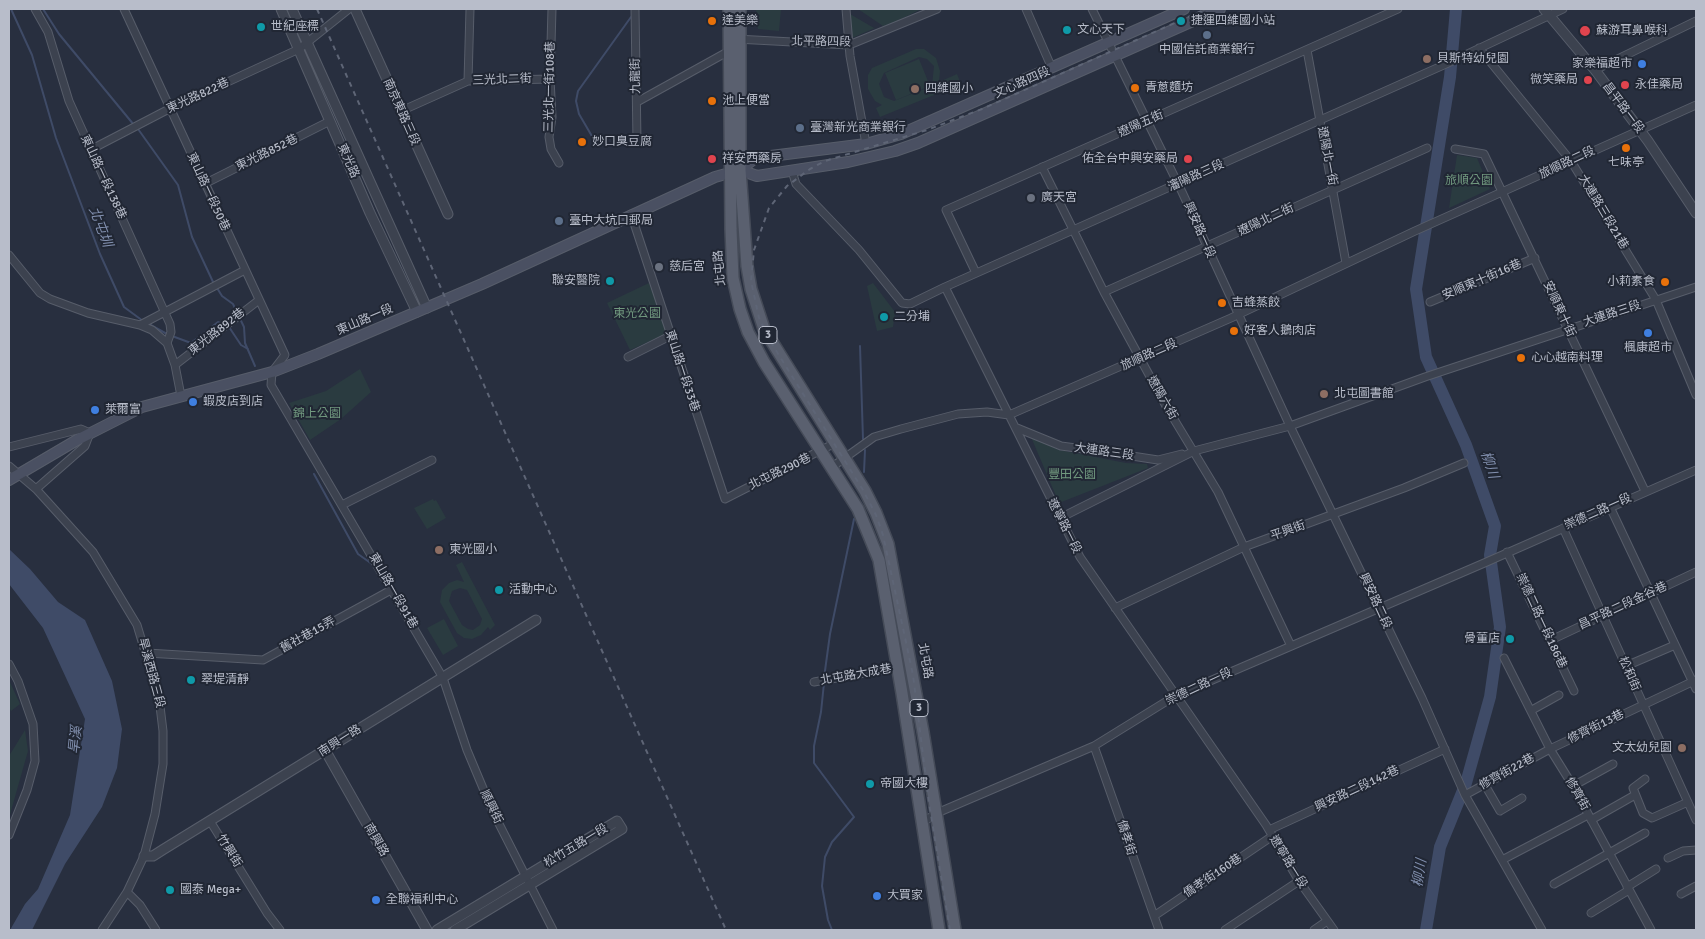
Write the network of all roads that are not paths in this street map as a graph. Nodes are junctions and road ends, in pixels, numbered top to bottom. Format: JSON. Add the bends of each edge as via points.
{"nodes":[{"id":1,"x":35,"y":9,"type":"edge"},
{"id":2,"x":124,"y":9,"type":"edge"},
{"id":3,"x":282,"y":9,"type":"edge"},
{"id":4,"x":292,"y":9,"type":"edge"},
{"id":5,"x":349,"y":9,"type":"edge"},
{"id":6,"x":355,"y":9,"type":"edge"},
{"id":7,"x":470,"y":9,"type":"edge"},
{"id":8,"x":552,"y":9,"type":"edge"},
{"id":9,"x":635,"y":9,"type":"edge"},
{"id":10,"x":729,"y":9,"type":"edge"},
{"id":11,"x":740,"y":9,"type":"edge"},
{"id":12,"x":846,"y":9,"type":"edge"},
{"id":13,"x":937,"y":9,"type":"edge"},
{"id":14,"x":1026,"y":9,"type":"edge"},
{"id":15,"x":1092,"y":9,"type":"edge"},
{"id":16,"x":1184,"y":9,"type":"edge"},
{"id":17,"x":1220,"y":9,"type":"edge"},
{"id":18,"x":1398,"y":9,"type":"edge"},
{"id":19,"x":1563,"y":9,"type":"edge"},
{"id":20,"x":1547,"y":11,"type":"edge"},
{"id":21,"x":1696,"y":21,"type":"edge"},
{"id":22,"x":734,"y":39,"type":"junction"},
{"id":23,"x":1108,"y":42,"type":"junction"},
{"id":24,"x":849,"y":45,"type":"junction"},
{"id":25,"x":303,"y":46,"type":"junction"},
{"id":26,"x":1479,"y":48,"type":"junction"},
{"id":27,"x":1307,"y":50,"type":"junction"},
{"id":28,"x":729,"y":51,"type":"junction"},
{"id":29,"x":1114,"y":56,"type":"junction"},
{"id":30,"x":1051,"y":66,"type":"junction"},
{"id":31,"x":1595,"y":70,"type":"junction"},
{"id":32,"x":550,"y":79,"type":"junction"},
{"id":33,"x":468,"y":81,"type":"junction"},
{"id":34,"x":637,"y":102,"type":"junction"},
{"id":35,"x":1696,"y":105,"type":"edge"},
{"id":36,"x":169,"y":109,"type":"junction"},
{"id":37,"x":401,"y":111,"type":"junction"},
{"id":38,"x":1319,"y":120,"type":"junction"},
{"id":39,"x":330,"y":121,"type":"junction"},
{"id":40,"x":1146,"y":122,"type":"junction"},
{"id":41,"x":1639,"y":130,"type":"junction"},
{"id":42,"x":637,"y":142,"type":"dead end"},
{"id":43,"x":866,"y":144,"type":"junction"},
{"id":44,"x":1427,"y":148,"type":"dead end"},
{"id":45,"x":1455,"y":149,"type":"dead end"},
{"id":46,"x":90,"y":150,"type":"junction"},
{"id":47,"x":1572,"y":161,"type":"junction"},
{"id":48,"x":559,"y":163,"type":"dead end"},
{"id":49,"x":1042,"y":167,"type":"junction"},
{"id":50,"x":735,"y":171,"type":"junction"},
{"id":51,"x":792,"y":171,"type":"junction"},
{"id":52,"x":1178,"y":183,"type":"junction"},
{"id":53,"x":204,"y":184,"type":"junction"},
{"id":54,"x":1333,"y":189,"type":"junction"},
{"id":55,"x":1504,"y":192,"type":"junction"},
{"id":56,"x":1693,"y":202,"type":"edge"},
{"id":57,"x":1696,"y":213,"type":"edge"},
{"id":58,"x":448,"y":214,"type":"dead end"},
{"id":59,"x":631,"y":214,"type":"junction"},
{"id":60,"x":1074,"y":230,"type":"junction"},
{"id":61,"x":1206,"y":248,"type":"junction"},
{"id":62,"x":9,"y":255,"type":"edge"},
{"id":63,"x":1535,"y":258,"type":"junction"},
{"id":64,"x":1346,"y":263,"type":"junction"},
{"id":65,"x":245,"y":270,"type":"junction"},
{"id":66,"x":976,"y":273,"type":"junction"},
{"id":67,"x":1696,"y":286,"type":"edge"},
{"id":68,"x":945,"y":287,"type":"junction"},
{"id":69,"x":1104,"y":292,"type":"junction"},
{"id":70,"x":259,"y":300,"type":"junction"},
{"id":71,"x":1656,"y":300,"type":"junction"},
{"id":72,"x":1430,"y":302,"type":"dead end"},
{"id":73,"x":422,"y":310,"type":"junction"},
{"id":74,"x":164,"y":312,"type":"junction"},
{"id":75,"x":1238,"y":315,"type":"junction"},
{"id":76,"x":140,"y":325,"type":"junction"},
{"id":77,"x":1568,"y":329,"type":"junction"},
{"id":78,"x":670,"y":336,"type":"junction"},
{"id":79,"x":167,"y":344,"type":"junction"},
{"id":80,"x":628,"y":357,"type":"dead end"},
{"id":81,"x":1141,"y":359,"type":"junction"},
{"id":82,"x":175,"y":365,"type":"junction"},
{"id":83,"x":272,"y":372,"type":"junction"},
{"id":84,"x":1696,"y":395,"type":"edge"},
{"id":85,"x":181,"y":396,"type":"junction"},
{"id":86,"x":1009,"y":415,"type":"junction"},
{"id":87,"x":1290,"y":426,"type":"junction"},
{"id":88,"x":1016,"y":428,"type":"junction"},
{"id":89,"x":90,"y":433,"type":"junction"},
{"id":90,"x":835,"y":443,"type":"junction"},
{"id":91,"x":9,"y":447,"type":"edge"},
{"id":92,"x":822,"y":451,"type":"junction"},
{"id":93,"x":1194,"y":451,"type":"junction"},
{"id":94,"x":844,"y":458,"type":"junction"},
{"id":95,"x":432,"y":460,"type":"dead end"},
{"id":96,"x":1464,"y":462,"type":"dead end"},
{"id":97,"x":9,"y":466,"type":"edge"},
{"id":98,"x":832,"y":467,"type":"junction"},
{"id":99,"x":1696,"y":470,"type":"edge"},
{"id":100,"x":19,"y":474,"type":"junction"},
{"id":101,"x":9,"y":480,"type":"edge"},
{"id":102,"x":36,"y":489,"type":"junction"},
{"id":103,"x":1645,"y":491,"type":"junction"},
{"id":104,"x":725,"y":499,"type":"joint"},
{"id":105,"x":342,"y":505,"type":"junction"},
{"id":106,"x":1610,"y":507,"type":"junction"},
{"id":107,"x":1335,"y":514,"type":"junction"},
{"id":108,"x":1060,"y":518,"type":"junction"},
{"id":109,"x":1563,"y":528,"type":"junction"},
{"id":110,"x":1244,"y":547,"type":"junction"},
{"id":111,"x":1504,"y":554,"type":"junction"},
{"id":112,"x":1696,"y":572,"type":"edge"},
{"id":113,"x":391,"y":590,"type":"junction"},
{"id":114,"x":1652,"y":592,"type":"junction"},
{"id":115,"x":1115,"y":608,"type":"junction"},
{"id":116,"x":1378,"y":609,"type":"junction"},
{"id":117,"x":1603,"y":616,"type":"junction"},
{"id":118,"x":536,"y":620,"type":"dead end"},
{"id":119,"x":1551,"y":640,"type":"junction"},
{"id":120,"x":1675,"y":645,"type":"junction"},
{"id":121,"x":1291,"y":646,"type":"junction"},
{"id":122,"x":147,"y":653,"type":"junction"},
{"id":123,"x":1504,"y":658,"type":"dead end"},
{"id":124,"x":9,"y":664,"type":"edge"},
{"id":125,"x":1626,"y":666,"type":"junction"},
{"id":126,"x":898,"y":667,"type":"junction"},
{"id":127,"x":443,"y":678,"type":"junction"},
{"id":128,"x":816,"y":682,"type":"dead end"},
{"id":129,"x":1695,"y":684,"type":"edge"},
{"id":130,"x":1574,"y":691,"type":"dead end"},
{"id":131,"x":1174,"y":696,"type":"junction"},
{"id":132,"x":1558,"y":696,"type":"dead end"},
{"id":133,"x":1643,"y":704,"type":"junction"},
{"id":134,"x":1532,"y":710,"type":"junction"},
{"id":135,"x":1094,"y":746,"type":"junction"},
{"id":136,"x":1445,"y":748,"type":"junction"},
{"id":137,"x":1550,"y":749,"type":"junction"},
{"id":138,"x":325,"y":750,"type":"junction"},
{"id":139,"x":1614,"y":764,"type":"dead end"},
{"id":140,"x":1645,"y":779,"type":"dead end"},
{"id":141,"x":1485,"y":785,"type":"junction"},
{"id":142,"x":1573,"y":786,"type":"junction"},
{"id":143,"x":1464,"y":792,"type":"junction"},
{"id":144,"x":1635,"y":795,"type":"junction"},
{"id":145,"x":1522,"y":798,"type":"dead end"},
{"id":146,"x":1688,"y":802,"type":"junction"},
{"id":147,"x":1694,"y":810,"type":"edge"},
{"id":148,"x":937,"y":813,"type":"junction"},
{"id":149,"x":1590,"y":818,"type":"junction"},
{"id":150,"x":1696,"y":820,"type":"edge"},
{"id":151,"x":210,"y":821,"type":"junction"},
{"id":152,"x":923,"y":822,"type":"junction"},
{"id":153,"x":1645,"y":833,"type":"dead end"},
{"id":154,"x":1270,"y":834,"type":"junction"},
{"id":155,"x":9,"y":835,"type":"edge"},
{"id":156,"x":1696,"y":850,"type":"edge"},
{"id":157,"x":1609,"y":853,"type":"junction"},
{"id":158,"x":144,"y":856,"type":"junction"},
{"id":159,"x":1668,"y":858,"type":"dead end"},
{"id":160,"x":1502,"y":860,"type":"junction"},
{"id":161,"x":1656,"y":869,"type":"dead end"},
{"id":162,"x":528,"y":880,"type":"junction"},
{"id":163,"x":1299,"y":881,"type":"junction"},
{"id":164,"x":1554,"y":884,"type":"dead end"},
{"id":165,"x":1696,"y":886,"type":"edge"},
{"id":166,"x":1628,"y":888,"type":"junction"},
{"id":167,"x":127,"y":892,"type":"junction"},
{"id":168,"x":1681,"y":894,"type":"dead end"},
{"id":169,"x":1591,"y":913,"type":"dead end"},
{"id":170,"x":1154,"y":916,"type":"junction"},
{"id":171,"x":1328,"y":921,"type":"junction"},
{"id":172,"x":102,"y":930,"type":"edge"},
{"id":173,"x":156,"y":930,"type":"edge"},
{"id":174,"x":280,"y":930,"type":"edge"},
{"id":175,"x":426,"y":930,"type":"edge"},
{"id":176,"x":437,"y":930,"type":"edge"},
{"id":177,"x":455,"y":930,"type":"edge"},
{"id":178,"x":553,"y":930,"type":"edge"},
{"id":179,"x":939,"y":930,"type":"edge"},
{"id":180,"x":956,"y":930,"type":"edge"},
{"id":181,"x":1159,"y":930,"type":"edge"},
{"id":182,"x":1225,"y":930,"type":"edge"},
{"id":183,"x":1314,"y":930,"type":"edge"},
{"id":184,"x":1334,"y":930,"type":"edge"},
{"id":185,"x":1542,"y":930,"type":"edge"},
{"id":186,"x":1651,"y":930,"type":"edge"}],
"edges":[{"from":1,"to":46,"type":"street","name":"東山路一段138巷","via":[[48,32],[69,101]]},
{"from":2,"to":36,"type":"street","name":"東山路一段50巷"},
{"from":3,"to":25,"type":"street","name":"東光路"},
{"from":4,"to":25,"type":"street","name":"東光路"},
{"from":5,"to":25,"type":"street","name":"東光路822巷"},
{"from":6,"to":37,"type":"street","name":"南京東路三段"},
{"from":7,"to":33,"type":"street"},
{"from":8,"to":32,"type":"street","name":"三光北一街108巷"},
{"from":9,"to":34,"type":"street","name":"九龍街"},
{"from":10,"to":22,"type":"main road","name":"北屯路","number":"3"},
{"from":11,"to":22,"type":"main road","name":"北屯路","number":"3"},
{"from":12,"to":24,"type":"street"},
{"from":13,"to":24,"type":"street","name":"北平路四段"},
{"from":14,"to":30,"type":"street"},
{"from":15,"to":23,"type":"street","name":"興安路一段"},
{"from":16,"to":23,"type":"main road","name":"文心路四段"},
{"from":17,"to":29,"type":"main road","name":"文心路四段"},
{"from":18,"to":27,"type":"street","name":"遼陽五街"},
{"from":19,"to":20,"type":"street"},
{"from":20,"to":26,"type":"street"},
{"from":20,"to":31,"type":"street","name":"昌平路一段"},
{"from":21,"to":31,"type":"street"},
{"from":22,"to":24,"type":"street","name":"北平路四段"},
{"from":22,"to":28,"type":"main road","name":"北屯路","number":"3"},
{"from":22,"to":50,"type":"main road","name":"北屯路","number":"3"},
{"from":23,"to":29,"type":"street","name":"興安路一段"},
{"from":23,"to":30,"type":"main road","name":"文心路四段"},
{"from":24,"to":43,"type":"street"},
{"from":25,"to":36,"type":"street","name":"東光路822巷"},
{"from":25,"to":39,"type":"street","name":"東光路"},
{"from":25,"to":73,"type":"street","name":"東光路"},
{"from":26,"to":38,"type":"street","name":"瀋陽路三段"},
{"from":26,"to":47,"type":"street","name":"大連路三段21巷"},
{"from":27,"to":38,"type":"street","name":"遼陽北一街"},
{"from":27,"to":40,"type":"street","name":"遼陽五街"},
{"from":28,"to":34,"type":"street"},
{"from":28,"to":50,"type":"main road","name":"北屯路","number":"3"},
{"from":29,"to":40,"type":"street","name":"興安路一段"},
{"from":29,"to":51,"type":"main road","name":"文心路四段","via":[[918,143],[857,160]]},
{"from":30,"to":43,"type":"main road","name":"文心路四段","via":[[910,130]]},
{"from":31,"to":41,"type":"street","name":"昌平路一段"},
{"from":32,"to":33,"type":"street","name":"三光北二街"},
{"from":32,"to":48,"type":"street","name":"三光北一街108巷","via":[[552,117],[549,137]]},
{"from":33,"to":37,"type":"street","name":"三光北二街"},
{"from":34,"to":42,"type":"street","name":"九龍街"},
{"from":35,"to":41,"type":"street","name":"旅順路二段"},
{"from":36,"to":46,"type":"street","name":"東光路822巷"},
{"from":36,"to":53,"type":"street","name":"東山路一段50巷"},
{"from":37,"to":58,"type":"street","name":"南京東路三段"},
{"from":38,"to":52,"type":"street","name":"瀋陽路三段"},
{"from":38,"to":54,"type":"street","name":"遼陽北一街"},
{"from":39,"to":53,"type":"street","name":"東光路852巷"},
{"from":39,"to":73,"type":"street","name":"東光路"},
{"from":40,"to":49,"type":"street","name":"遼陽五街"},
{"from":40,"to":52,"type":"street","name":"興安路一段"},
{"from":41,"to":47,"type":"street","name":"旅順路二段"},
{"from":41,"to":56,"type":"street","name":"昌平路一段"},
{"from":43,"to":50,"type":"main road","name":"文心路四段","via":[[755,158]]},
{"from":44,"to":54,"type":"street","name":"遼陽北二街"},
{"from":45,"to":55,"type":"street","name":"安順東十街","via":[[1484,154]]},
{"from":46,"to":74,"type":"street","name":"東山路一段138巷"},
{"from":47,"to":55,"type":"street","name":"旅順路二段"},
{"from":47,"to":71,"type":"street","name":"大連路三段21巷"},
{"from":49,"to":60,"type":"street","name":"遼陽六街"},
{"from":49,"to":66,"type":"street","name":"遼陽五街","via":[[946,210]]},
{"from":50,"to":51,"type":"main road","name":"文心路四段","via":[[756,176]]},
{"from":50,"to":59,"type":"main road","name":"東山路一段"},
{"from":50,"to":90,"type":"main road","name":"北屯路","number":"3","via":[[747,266],[757,311],[769,337]]},
{"from":50,"to":92,"type":"main road","name":"北屯路","number":"3","via":[[732,269],[740,309],[760,355]]},
{"from":51,"to":68,"type":"street","via":[[796,184],[859,250],[902,303],[910,304]]},
{"from":52,"to":60,"type":"street","name":"瀋陽路三段"},
{"from":52,"to":61,"type":"street","name":"興安路一段"},
{"from":53,"to":65,"type":"street","name":"東山路一段50巷"},
{"from":54,"to":61,"type":"street","name":"遼陽北二街"},
{"from":54,"to":64,"type":"street","name":"遼陽北一街"},
{"from":55,"to":63,"type":"street","name":"安順東十街"},
{"from":55,"to":64,"type":"street","name":"旅順路二段"},
{"from":56,"to":57,"type":"street","name":"昌平路一段"},
{"from":59,"to":73,"type":"main road","name":"東山路一段","via":[[572,244]]},
{"from":59,"to":78,"type":"street","name":"東山路一段33巷"},
{"from":60,"to":66,"type":"street","name":"瀋陽路三段"},
{"from":60,"to":69,"type":"street","name":"遼陽六街"},
{"from":61,"to":69,"type":"street","name":"遼陽北二街"},
{"from":61,"to":75,"type":"street","name":"興安路一段"},
{"from":62,"to":76,"type":"street","via":[[40,293],[50,299],[88,313]]},
{"from":63,"to":72,"type":"street","name":"安順東十街16巷"},
{"from":63,"to":77,"type":"street","name":"安順東十街"},
{"from":64,"to":75,"type":"street","name":"旅順路二段"},
{"from":65,"to":70,"type":"street","name":"東山路一段50巷"},
{"from":65,"to":74,"type":"street"},
{"from":66,"to":68,"type":"street","name":"瀋陽路三段"},
{"from":67,"to":71,"type":"street","name":"大連路三段"},
{"from":68,"to":86,"type":"street","name":"遼寧路一段"},
{"from":69,"to":81,"type":"street","name":"遼陽六街"},
{"from":70,"to":82,"type":"street","name":"東光路892巷"},
{"from":70,"to":83,"type":"street","name":"東山路一段50巷","via":[[285,355]]},
{"from":71,"to":77,"type":"street","name":"大連路三段"},
{"from":71,"to":84,"type":"street","name":"大連路三段21巷"},
{"from":73,"to":83,"type":"main road","name":"東山路一段"},
{"from":74,"to":76,"type":"street"},
{"from":74,"to":79,"type":"street","name":"東山路一段138巷","via":[[171,332]]},
{"from":75,"to":81,"type":"street","name":"旅順路二段"},
{"from":75,"to":87,"type":"street","name":"興安路一段"},
{"from":76,"to":79,"type":"street","via":[[152,330]]},
{"from":77,"to":87,"type":"street","name":"大連路三段"},
{"from":77,"to":103,"type":"street","name":"安順東十街"},
{"from":78,"to":80,"type":"street"},
{"from":78,"to":104,"type":"street","name":"東山路一段33巷"},
{"from":79,"to":82,"type":"street"},
{"from":81,"to":86,"type":"street","name":"旅順路二段"},
{"from":81,"to":93,"type":"street","name":"遼陽六街"},
{"from":82,"to":85,"type":"street"},
{"from":83,"to":85,"type":"main road","name":"東山路一段"},
{"from":83,"to":105,"type":"street","name":"東山路一段91巷","via":[[271,385]]},
{"from":85,"to":89,"type":"main road","name":"東山路一段","via":[[142,407]]},
{"from":86,"to":88,"type":"street","name":"遼寧路一段"},
{"from":86,"to":94,"type":"street","name":"旅順路二段","via":[[988,412],[958,414],[883,434]]},
{"from":87,"to":93,"type":"street","name":"大連路三段"},
{"from":87,"to":107,"type":"street","name":"興安路二段"},
{"from":88,"to":93,"type":"street","name":"大連路三段","via":[[1062,446],[1158,460]]},
{"from":88,"to":108,"type":"street","name":"遼寧路一段"},
{"from":89,"to":91,"type":"street","via":[[81,429]]},
{"from":89,"to":100,"type":"main road","name":"東山路一段"},
{"from":89,"to":102,"type":"street","via":[[85,446]]},
{"from":90,"to":92,"type":"street","name":"北屯路290巷"},
{"from":90,"to":94,"type":"main road","name":"北屯路","number":"3"},
{"from":92,"to":98,"type":"main road","name":"北屯路","number":"3"},
{"from":92,"to":104,"type":"street","name":"北屯路290巷"},
{"from":93,"to":108,"type":"street","name":"大連路三段"},
{"from":93,"to":110,"type":"street","name":"遼陽六街"},
{"from":94,"to":98,"type":"street"},
{"from":94,"to":148,"type":"main road","name":"北屯路","number":"3","via":[[865,491],[883,529],[894,567]]},
{"from":95,"to":105,"type":"street"},
{"from":96,"to":107,"type":"street","name":"平興街"},
{"from":97,"to":100,"type":"street","name":"旱溪西路三段"},
{"from":98,"to":126,"type":"main road","name":"北屯路","number":"3","via":[[858,509],[879,560]]},
{"from":99,"to":103,"type":"street","name":"崇德二路一段"},
{"from":100,"to":101,"type":"main road","name":"東山路一段"},
{"from":100,"to":102,"type":"street","name":"旱溪西路三段"},
{"from":102,"to":122,"type":"street","name":"旱溪西路三段","via":[[94,552],[137,625]]},
{"from":103,"to":106,"type":"street","name":"崇德二路一段"},
{"from":105,"to":113,"type":"street","name":"東山路一段91巷"},
{"from":106,"to":109,"type":"street","name":"崇德二路一段"},
{"from":106,"to":114,"type":"street"},
{"from":107,"to":110,"type":"street","name":"平興街"},
{"from":107,"to":116,"type":"street","name":"興安路二段"},
{"from":108,"to":115,"type":"street","name":"遼寧路一段","via":[[1080,557]]},
{"from":109,"to":111,"type":"street","name":"崇德二路一段"},
{"from":109,"to":117,"type":"street","name":"松和街"},
{"from":110,"to":115,"type":"street","name":"平興街"},
{"from":110,"to":121,"type":"street","name":"遼陽六街"},
{"from":111,"to":116,"type":"street","name":"崇德二路一段"},
{"from":111,"to":119,"type":"street","name":"崇德二路一段186巷"},
{"from":112,"to":114,"type":"street","name":"昌平路二段金谷巷"},
{"from":113,"to":122,"type":"street","name":"舊社巷15弄","via":[[262,660]]},
{"from":113,"to":127,"type":"street","name":"東山路一段91巷"},
{"from":114,"to":117,"type":"street","name":"昌平路二段金谷巷"},
{"from":114,"to":120,"type":"street"},
{"from":115,"to":131,"type":"street","name":"遼寧路一段"},
{"from":116,"to":121,"type":"street","name":"崇德二路一段"},
{"from":116,"to":136,"type":"street","name":"興安路二段"},
{"from":117,"to":119,"type":"street","name":"昌平路二段金谷巷"},
{"from":117,"to":125,"type":"street","name":"松和街"},
{"from":118,"to":127,"type":"street","name":"南興一路"},
{"from":119,"to":130,"type":"street","name":"崇德二路一段186巷"},
{"from":120,"to":125,"type":"street"},
{"from":120,"to":129,"type":"street"},
{"from":121,"to":131,"type":"street","name":"崇德二路一段"},
{"from":122,"to":158,"type":"street","name":"旱溪西路三段","via":[[159,698],[163,764],[158,804]]},
{"from":123,"to":134,"type":"street","name":"修齊街"},
{"from":124,"to":155,"type":"street","via":[[32,717],[35,760],[28,790]]},
{"from":125,"to":133,"type":"street","name":"松和街"},
{"from":126,"to":128,"type":"street","name":"北屯路大成巷"},
{"from":126,"to":152,"type":"main road","number":"3"},
{"from":127,"to":138,"type":"street","name":"南興一路"},
{"from":127,"to":162,"type":"street","name":"順興街","via":[[479,780]]},
{"from":129,"to":133,"type":"street","name":"修齊街13巷"},
{"from":131,"to":135,"type":"street","name":"崇德二路一段"},
{"from":131,"to":154,"type":"street","name":"遼寧路一段"},
{"from":132,"to":134,"type":"street"},
{"from":133,"to":137,"type":"street","name":"修齊街13巷"},
{"from":133,"to":146,"type":"street","name":"松和街"},
{"from":134,"to":137,"type":"street","name":"修齊街"},
{"from":135,"to":148,"type":"street","name":"崇德二路一段"},
{"from":135,"to":170,"type":"street","name":"僑孝街"},
{"from":136,"to":143,"type":"street","name":"興安路二段"},
{"from":136,"to":154,"type":"street","name":"興安路二段142巷"},
{"from":137,"to":141,"type":"street","name":"修齊街22巷"},
{"from":137,"to":142,"type":"street","name":"修齊街"},
{"from":138,"to":151,"type":"street","name":"南興一路"},
{"from":138,"to":175,"type":"street","name":"南興路"},
{"from":139,"to":142,"type":"street"},
{"from":140,"to":144,"type":"street","via":[[1633,788]]},
{"from":141,"to":143,"type":"street","name":"修齊街22巷"},
{"from":141,"to":145,"type":"street","via":[[1500,811]]},
{"from":142,"to":149,"type":"street","name":"修齊街"},
{"from":143,"to":160,"type":"street"},
{"from":144,"to":146,"type":"street","via":[[1644,813],[1652,818]]},
{"from":144,"to":149,"type":"street"},
{"from":146,"to":147,"type":"street","name":"松和街"},
{"from":147,"to":150,"type":"street","name":"松和街"},
{"from":148,"to":152,"type":"street","name":"崇德二路一段"},
{"from":148,"to":180,"type":"main road","name":"北屯路","number":"3"},
{"from":149,"to":157,"type":"street","name":"修齊街"},
{"from":149,"to":160,"type":"street"},
{"from":151,"to":158,"type":"street","name":"南興一路","via":[[153,856]]},
{"from":151,"to":174,"type":"street","name":"竹興街"},
{"from":152,"to":179,"type":"main road","number":"3"},
{"from":153,"to":157,"type":"street"},
{"from":154,"to":163,"type":"street","name":"遼寧路一段"},
{"from":154,"to":170,"type":"street","name":"僑孝街160巷"},
{"from":156,"to":159,"type":"street","via":[[1682,851]]},
{"from":157,"to":164,"type":"street"},
{"from":157,"to":166,"type":"street","name":"修齊街"},
{"from":158,"to":167,"type":"street","name":"旱溪西路三段"},
{"from":160,"to":185,"type":"street"},
{"from":161,"to":166,"type":"street"},
{"from":162,"to":162,"type":"street","name":"松竹五路一段","via":[[622,829],[618,821]]},
{"from":162,"to":176,"type":"street","name":"松竹五路一段"},
{"from":162,"to":177,"type":"street","name":"松竹五路一段"},
{"from":162,"to":178,"type":"street","name":"順興街"},
{"from":163,"to":171,"type":"street","name":"遼寧路一段"},
{"from":163,"to":182,"type":"street"},
{"from":165,"to":168,"type":"street"},
{"from":166,"to":169,"type":"street"},
{"from":166,"to":186,"type":"street","name":"修齊街"},
{"from":167,"to":172,"type":"street","name":"旱溪西路三段"},
{"from":167,"to":173,"type":"street"},
{"from":170,"to":181,"type":"street","name":"僑孝街"},
{"from":171,"to":183,"type":"street"},
{"from":171,"to":184,"type":"street","name":"遼寧路一段"}]}
